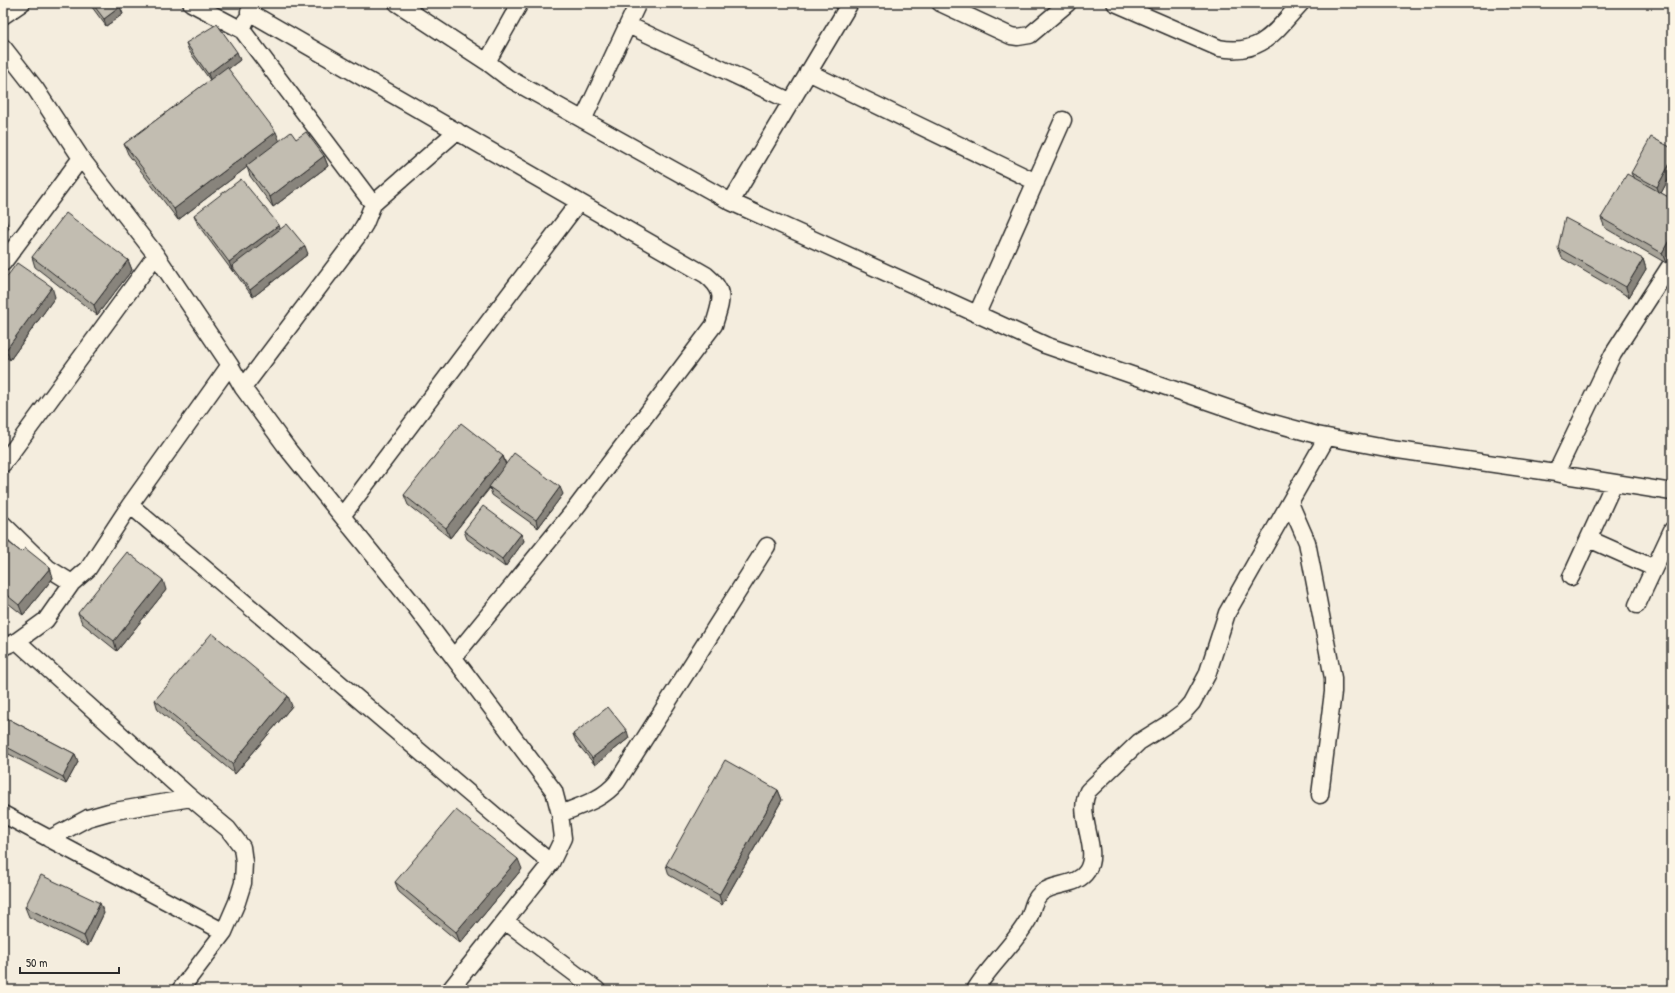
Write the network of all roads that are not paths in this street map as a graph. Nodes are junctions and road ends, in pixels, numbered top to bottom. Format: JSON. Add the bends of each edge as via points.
{"nodes":[{"id":1,"x":22,"y":3,"type":"edge"},
{"id":2,"x":191,"y":3,"type":"edge"},
{"id":3,"x":397,"y":3,"type":"edge"},
{"id":4,"x":520,"y":3,"type":"edge"},
{"id":5,"x":638,"y":3,"type":"edge"},
{"id":6,"x":850,"y":3,"type":"edge"},
{"id":7,"x":940,"y":3,"type":"edge"},
{"id":8,"x":1068,"y":3,"type":"edge"},
{"id":9,"x":1115,"y":3,"type":"edge"},
{"id":10,"x":1301,"y":3,"type":"edge"},
{"id":11,"x":249,"y":8,"type":"edge"},
{"id":12,"x":3,"y":16,"type":"edge"},
{"id":13,"x":628,"y":25,"type":"junction"},
{"id":14,"x":242,"y":30,"type":"junction"},
{"id":15,"x":4,"y":51,"type":"edge"},
{"id":16,"x":487,"y":62,"type":"junction"},
{"id":17,"x":808,"y":72,"type":"junction"},
{"id":18,"x":790,"y":101,"type":"junction"},
{"id":19,"x":583,"y":120,"type":"junction"},
{"id":20,"x":1063,"y":120,"type":"dead end"},
{"id":21,"x":457,"y":131,"type":"junction"},
{"id":22,"x":81,"y":158,"type":"junction"},
{"id":23,"x":1036,"y":182,"type":"junction"},
{"id":24,"x":579,"y":202,"type":"junction"},
{"id":25,"x":731,"y":202,"type":"junction"},
{"id":26,"x":373,"y":204,"type":"junction"},
{"id":27,"x":156,"y":255,"type":"junction"},
{"id":28,"x":3,"y":263,"type":"edge"},
{"id":29,"x":1672,"y":263,"type":"edge"},
{"id":30,"x":977,"y":314,"type":"junction"},
{"id":31,"x":230,"y":365,"type":"junction"},
{"id":32,"x":243,"y":388,"type":"junction"},
{"id":33,"x":1327,"y":437,"type":"junction"},
{"id":34,"x":3,"y":464,"type":"edge"},
{"id":35,"x":1556,"y":472,"type":"junction"},
{"id":36,"x":1614,"y":483,"type":"junction"},
{"id":37,"x":1672,"y":492,"type":"edge"},
{"id":38,"x":1290,"y":503,"type":"junction"},
{"id":39,"x":130,"y":505,"type":"junction"},
{"id":40,"x":342,"y":516,"type":"junction"},
{"id":41,"x":3,"y":524,"type":"edge"},
{"id":42,"x":1672,"y":530,"type":"edge"},
{"id":43,"x":1589,"y":539,"type":"junction"},
{"id":44,"x":767,"y":546,"type":"dead end"},
{"id":45,"x":1654,"y":568,"type":"junction"},
{"id":46,"x":1571,"y":577,"type":"dead end"},
{"id":47,"x":72,"y":583,"type":"junction"},
{"id":48,"x":1637,"y":605,"type":"dead end"},
{"id":49,"x":10,"y":644,"type":"edge"},
{"id":50,"x":454,"y":657,"type":"junction"},
{"id":51,"x":1320,"y":795,"type":"dead end"},
{"id":52,"x":191,"y":798,"type":"junction"},
{"id":53,"x":3,"y":814,"type":"edge"},
{"id":54,"x":560,"y":814,"type":"junction"},
{"id":55,"x":50,"y":839,"type":"junction"},
{"id":56,"x":551,"y":863,"type":"junction"},
{"id":57,"x":505,"y":921,"type":"junction"},
{"id":58,"x":224,"y":932,"type":"junction"},
{"id":59,"x":180,"y":990,"type":"edge"},
{"id":60,"x":450,"y":990,"type":"edge"},
{"id":61,"x":597,"y":990,"type":"edge"},
{"id":62,"x":975,"y":990,"type":"edge"}],
"edges":[{"from":1,"to":12,"type":"street"},
{"from":2,"to":14,"type":"street"},
{"from":3,"to":16,"type":"street"},
{"from":4,"to":16,"type":"street"},
{"from":5,"to":13,"type":"street"},
{"from":6,"to":17,"type":"street"},
{"from":7,"to":8,"type":"street","via":[[1018,37],[1030,35]]},
{"from":9,"to":10,"type":"street","via":[[1220,48],[1231,50],[1243,50],[1264,42]]},
{"from":11,"to":14,"type":"street"},
{"from":11,"to":21,"type":"street"},
{"from":13,"to":18,"type":"street"},
{"from":13,"to":19,"type":"street"},
{"from":14,"to":26,"type":"street"},
{"from":15,"to":22,"type":"street","via":[[35,88]]},
{"from":16,"to":19,"type":"street","via":[[508,78]]},
{"from":17,"to":18,"type":"street"},
{"from":17,"to":23,"type":"street"},
{"from":18,"to":25,"type":"street"},
{"from":19,"to":25,"type":"street"},
{"from":20,"to":23,"type":"street"},
{"from":21,"to":24,"type":"street"},
{"from":21,"to":26,"type":"street"},
{"from":22,"to":27,"type":"street"},
{"from":22,"to":28,"type":"street"},
{"from":23,"to":30,"type":"street"},
{"from":24,"to":40,"type":"street"},
{"from":24,"to":50,"type":"street","via":[[706,275],[717,284],[721,295],[720,306],[714,325],[575,509]]},
{"from":25,"to":30,"type":"street"},
{"from":26,"to":32,"type":"street","via":[[357,237]]},
{"from":27,"to":31,"type":"street"},
{"from":27,"to":34,"type":"street"},
{"from":29,"to":35,"type":"street","via":[[1613,354]]},
{"from":30,"to":33,"type":"street","via":[[1045,345],[1262,420]]},
{"from":31,"to":32,"type":"street"},
{"from":31,"to":39,"type":"street"},
{"from":32,"to":40,"type":"street"},
{"from":33,"to":35,"type":"street","via":[[1391,449]]},
{"from":33,"to":38,"type":"street"},
{"from":35,"to":36,"type":"street"},
{"from":36,"to":37,"type":"street"},
{"from":36,"to":43,"type":"street"},
{"from":38,"to":51,"type":"street","via":[[1307,542],[1333,678],[1334,692]]},
{"from":38,"to":62,"type":"street","via":[[1227,613],[1207,675],[1192,703],[1171,722],[1139,742],[1088,791],[1084,798],[1091,857],[1087,871],[1073,882],[1043,891],[1036,898],[1029,918]]},
{"from":39,"to":47,"type":"street","via":[[88,569]]},
{"from":39,"to":56,"type":"street"},
{"from":40,"to":50,"type":"street"},
{"from":41,"to":47,"type":"street","via":[[48,568]]},
{"from":42,"to":45,"type":"street"},
{"from":43,"to":45,"type":"street"},
{"from":43,"to":46,"type":"street"},
{"from":44,"to":54,"type":"street","via":[[617,782],[600,797]]},
{"from":45,"to":48,"type":"street"},
{"from":47,"to":49,"type":"street","via":[[46,620]]},
{"from":49,"to":52,"type":"street"},
{"from":50,"to":54,"type":"street","via":[[554,791]]},
{"from":52,"to":55,"type":"street","via":[[88,818]]},
{"from":52,"to":58,"type":"street","via":[[228,829],[242,847],[243,883]]},
{"from":53,"to":55,"type":"street"},
{"from":54,"to":56,"type":"street","via":[[563,838]]},
{"from":55,"to":58,"type":"street"},
{"from":56,"to":57,"type":"street"},
{"from":57,"to":60,"type":"street"},
{"from":57,"to":61,"type":"street"},
{"from":58,"to":59,"type":"street"}]}
